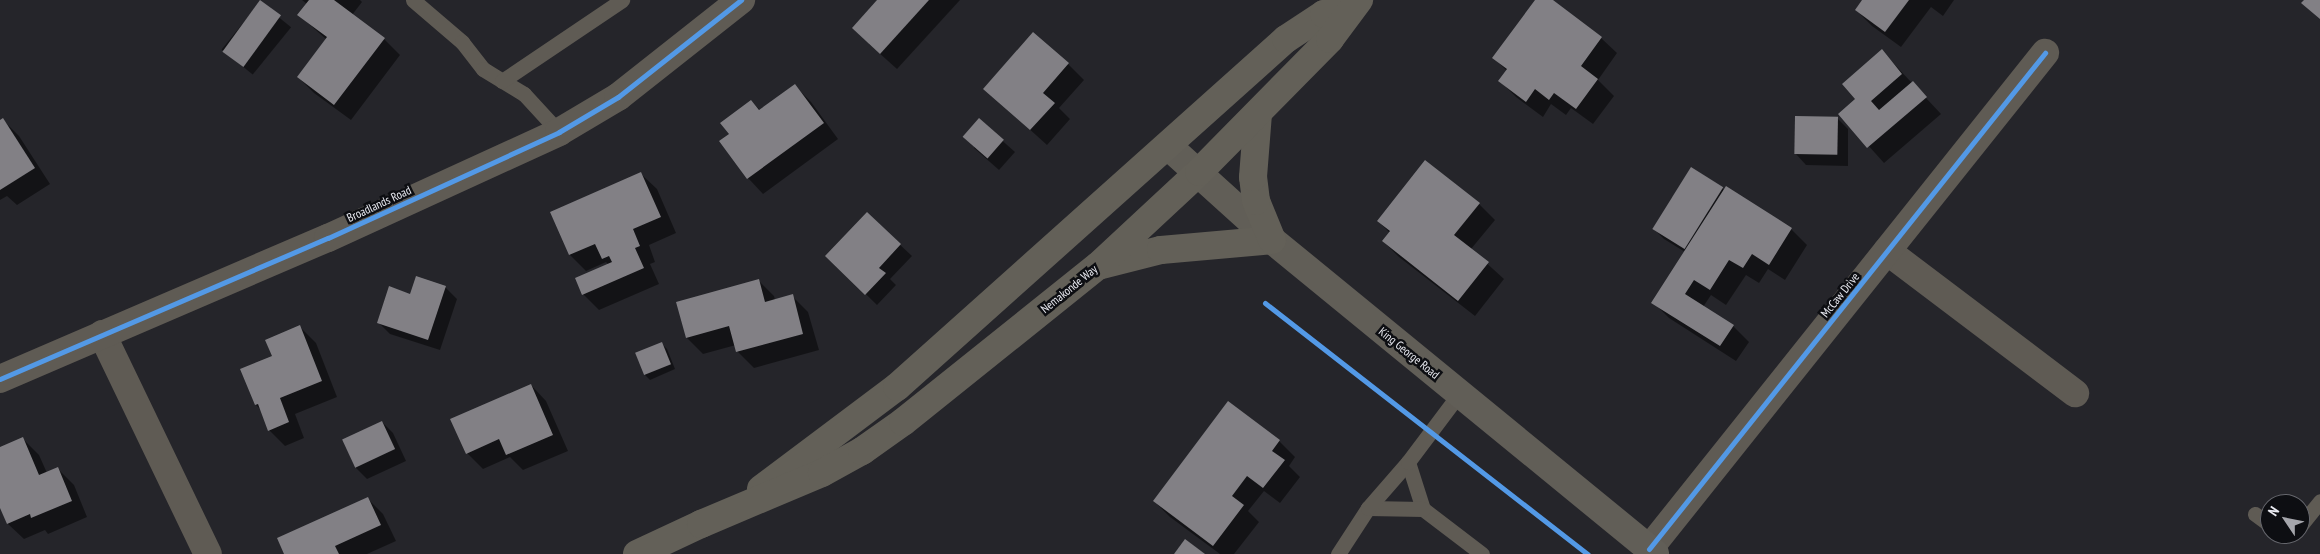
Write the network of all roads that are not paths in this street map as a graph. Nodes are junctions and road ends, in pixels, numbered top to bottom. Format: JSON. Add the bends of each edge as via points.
{"nodes":[{"id":1,"x":413,"y":0,"type":"edge"},
{"id":2,"x":622,"y":0,"type":"edge"},
{"id":3,"x":741,"y":0,"type":"edge"},
{"id":4,"x":1356,"y":2,"type":"edge"},
{"id":5,"x":2045,"y":53,"type":"dead end"},
{"id":6,"x":502,"y":81,"type":"junction"},
{"id":7,"x":1258,"y":114,"type":"junction"},
{"id":8,"x":559,"y":132,"type":"junction"},
{"id":9,"x":1168,"y":146,"type":"junction"},
{"id":10,"x":1199,"y":172,"type":"junction"},
{"id":11,"x":1272,"y":240,"type":"junction"},
{"id":12,"x":1887,"y":251,"type":"junction"},
{"id":13,"x":1098,"y":266,"type":"junction"},
{"id":14,"x":102,"y":334,"type":"junction"},
{"id":15,"x":0,"y":380,"type":"edge"},
{"id":16,"x":2075,"y":392,"type":"dead end"},
{"id":17,"x":1459,"y":394,"type":"junction"},
{"id":18,"x":1408,"y":462,"type":"junction"},
{"id":19,"x":2320,"y":501,"type":"edge"},
{"id":20,"x":1368,"y":508,"type":"junction"},
{"id":21,"x":1423,"y":509,"type":"junction"},
{"id":22,"x":734,"y":510,"type":"junction"},
{"id":23,"x":2255,"y":514,"type":"dead end"},
{"id":24,"x":2310,"y":514,"type":"edge"},
{"id":25,"x":2260,"y":518,"type":"edge"},
{"id":26,"x":1650,"y":552,"type":"edge"},
{"id":27,"x":208,"y":554,"type":"edge"},
{"id":28,"x":636,"y":554,"type":"edge"},
{"id":29,"x":1338,"y":554,"type":"edge"},
{"id":30,"x":1482,"y":554,"type":"edge"}],
"edges":[{"from":1,"to":6,"type":"lane","via":[[462,42],[483,69]]},
{"from":2,"to":6,"type":"lane"},
{"from":3,"to":8,"type":"street","name":"Broadlands Road","via":[[618,98]]},
{"from":4,"to":7,"type":"highway","name":"Nemakonde Way","via":[[1330,38]]},
{"from":4,"to":9,"type":"highway","name":"Nemakonde Way","via":[[1324,14],[1286,39]]},
{"from":5,"to":12,"type":"street","name":"McCaw Drive"},
{"from":6,"to":8,"type":"lane","via":[[524,94]]},
{"from":7,"to":10,"type":"highway","name":"Nemakonde Way"},
{"from":7,"to":11,"type":"highway","via":[[1253,177],[1256,201]]},
{"from":8,"to":14,"type":"street","name":"Broadlands Road","via":[[328,238]]},
{"from":9,"to":10,"type":"main road","name":"King George Road"},
{"from":9,"to":22,"type":"highway","name":"Nemakonde Way","via":[[897,387]]},
{"from":10,"to":11,"type":"main road","name":"King George Road"},
{"from":10,"to":13,"type":"highway","name":"Nemakonde Way"},
{"from":11,"to":13,"type":"highway","via":[[1160,250]]},
{"from":11,"to":17,"type":"main road","name":"King George Road"},
{"from":12,"to":16,"type":"street"},
{"from":12,"to":26,"type":"street","name":"McCaw Drive"},
{"from":13,"to":22,"type":"highway","name":"Nemakonde Way","via":[[869,446],[822,473]]},
{"from":14,"to":15,"type":"street","name":"Broadlands Road"},
{"from":14,"to":27,"type":"street"},
{"from":17,"to":18,"type":"lane"},
{"from":17,"to":26,"type":"main road","name":"King George Road"},
{"from":18,"to":20,"type":"lane"},
{"from":18,"to":21,"type":"lane"},
{"from":19,"to":24,"type":"lane"},
{"from":20,"to":21,"type":"lane"},
{"from":20,"to":29,"type":"lane"},
{"from":21,"to":30,"type":"lane"},
{"from":22,"to":28,"type":"highway","name":"Nemakonde Way"},
{"from":23,"to":25,"type":"lane"}]}
